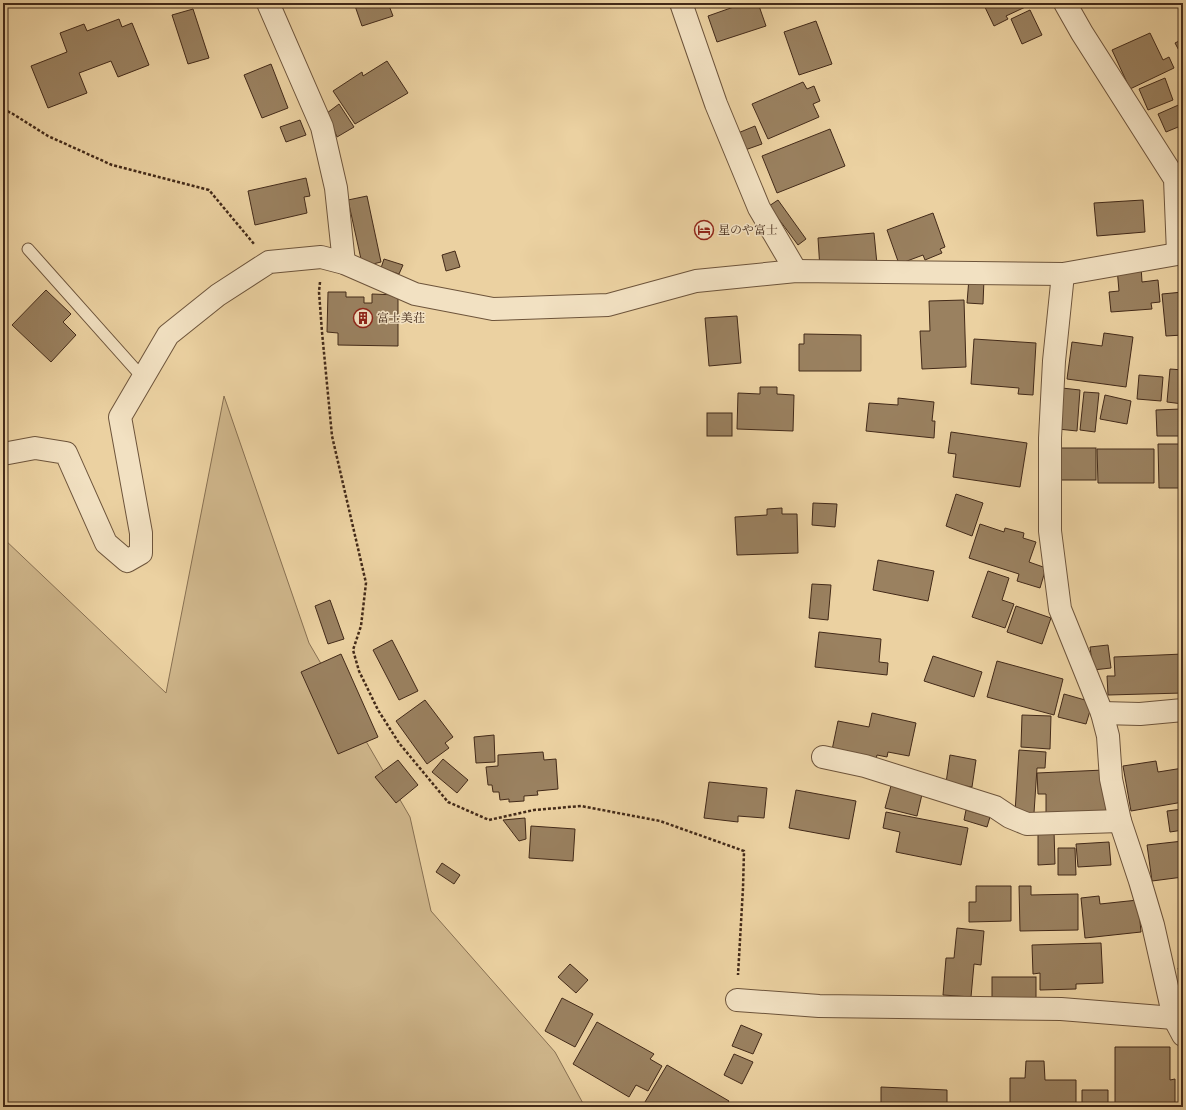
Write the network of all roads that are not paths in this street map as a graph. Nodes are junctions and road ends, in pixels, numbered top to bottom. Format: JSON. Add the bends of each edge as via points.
{"nodes":[{"id":1,"x":268,"y":3,"type":"edge"},
{"id":2,"x":681,"y":3,"type":"edge"},
{"id":3,"x":1065,"y":3,"type":"edge"},
{"id":4,"x":28,"y":249,"type":"dead end"},
{"id":5,"x":1181,"y":253,"type":"edge"},
{"id":6,"x":344,"y":263,"type":"junction"},
{"id":7,"x":796,"y":271,"type":"junction"},
{"id":8,"x":1063,"y":274,"type":"junction"},
{"id":9,"x":143,"y":378,"type":"junction"},
{"id":10,"x":3,"y":454,"type":"edge"},
{"id":11,"x":1183,"y":710,"type":"edge"},
{"id":12,"x":1102,"y":713,"type":"junction"},
{"id":13,"x":823,"y":757,"type":"dead end"},
{"id":14,"x":1120,"y":821,"type":"junction"},
{"id":15,"x":737,"y":1000,"type":"road end"},
{"id":16,"x":1179,"y":1027,"type":"edge"}],
"edges":[{"from":1,"to":6,"type":"street","via":[[322,127],[336,188]]},
{"from":2,"to":7,"type":"street","via":[[716,104],[759,208]]},
{"from":3,"to":5,"type":"street","via":[[1175,179]]},
{"from":4,"to":9,"type":"lane"},
{"from":5,"to":8,"type":"street"},
{"from":6,"to":7,"type":"street","via":[[415,294],[493,309],[608,305],[696,281]]},
{"from":6,"to":9,"type":"street","via":[[321,257],[269,262],[218,295],[168,335]]},
{"from":7,"to":8,"type":"street"},
{"from":8,"to":12,"type":"street","via":[[1053,369],[1050,531],[1060,609]]},
{"from":9,"to":10,"type":"street","via":[[120,417],[141,533],[141,553],[127,561],[106,543],[66,454],[35,448]]},
{"from":11,"to":12,"type":"street","via":[[1140,714]]},
{"from":12,"to":14,"type":"street","via":[[1108,736],[1111,779]]},
{"from":13,"to":14,"type":"street","via":[[865,766],[995,807],[1027,824]]},
{"from":14,"to":16,"type":"street","via":[[1153,925]]},
{"from":15,"to":16,"type":"street","via":[[819,1006],[1061,1009]]}]}
